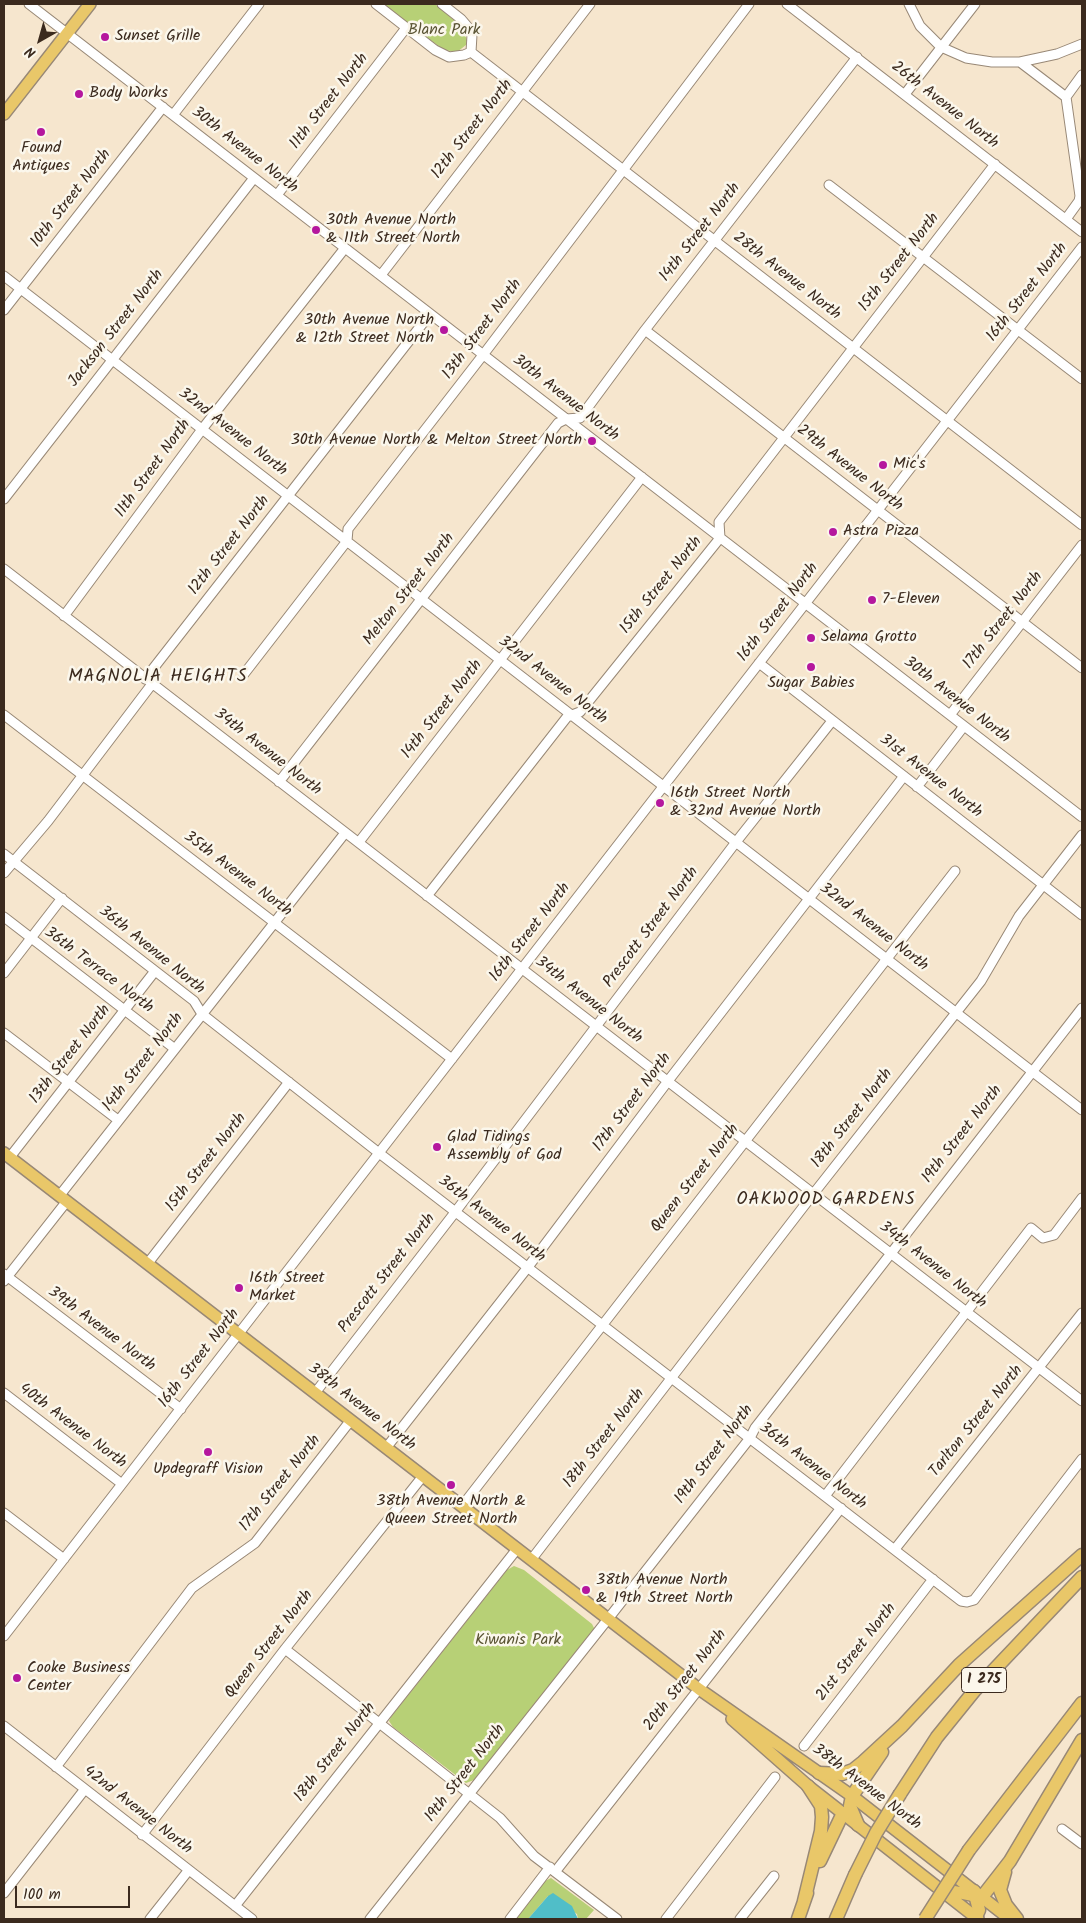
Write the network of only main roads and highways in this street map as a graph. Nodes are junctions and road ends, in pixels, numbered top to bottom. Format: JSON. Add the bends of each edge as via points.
{"nodes":[{"id":1,"x":90,"y":4,"type":"edge"},
{"id":2,"x":4,"y":114,"type":"edge"},
{"id":3,"x":7,"y":1155,"type":"edge"},
{"id":4,"x":1082,"y":1555,"type":"edge"},
{"id":5,"x":1082,"y":1577,"type":"edge"},
{"id":6,"x":699,"y":1689,"type":"junction"},
{"id":7,"x":1082,"y":1703,"type":"edge"},
{"id":8,"x":902,"y":1726,"type":"junction"},
{"id":9,"x":1082,"y":1740,"type":"edge"},
{"id":10,"x":819,"y":1772,"type":"junction"},
{"id":11,"x":808,"y":1786,"type":"junction"},
{"id":12,"x":852,"y":1796,"type":"junction"},
{"id":13,"x":848,"y":1813,"type":"junction"},
{"id":14,"x":858,"y":1825,"type":"joint"},
{"id":15,"x":896,"y":1830,"type":"junction"},
{"id":16,"x":1010,"y":1861,"type":"junction"},
{"id":17,"x":938,"y":1888,"type":"junction"},
{"id":18,"x":978,"y":1895,"type":"junction"},
{"id":19,"x":804,"y":1901,"type":"junction"},
{"id":20,"x":798,"y":1919,"type":"edge"},
{"id":21,"x":836,"y":1919,"type":"edge"},
{"id":22,"x":925,"y":1919,"type":"edge"},
{"id":23,"x":976,"y":1919,"type":"edge"},
{"id":24,"x":1010,"y":1919,"type":"edge"},
{"id":25,"x":1017,"y":1919,"type":"edge"}],
"edges":[{"from":1,"to":2,"type":"main road"},
{"from":3,"to":6,"type":"main road","name":"38th Avenue North"},
{"from":4,"to":8,"type":"highway","via":[[958,1665]]},
{"from":5,"to":21,"type":"highway","number":"I 275","bridge":true,"via":[[976,1690],[937,1737],[876,1833]]},
{"from":6,"to":10,"type":"main road","name":"38th Avenue North"},
{"from":6,"to":11,"type":"main road","name":"38th Avenue North"},
{"from":7,"to":22,"type":"highway","bridge":true,"via":[[969,1850]]},
{"from":8,"to":10,"type":"highway","via":[[853,1770],[842,1774]]},
{"from":8,"to":12,"type":"highway"},
{"from":9,"to":16,"type":"highway"},
{"from":10,"to":12,"type":"main road","name":"38th Avenue North"},
{"from":11,"to":13,"type":"main road","name":"38th Avenue North"},
{"from":11,"to":19,"type":"highway","via":[[821,1806],[822,1817]]},
{"from":12,"to":13,"type":"highway"},
{"from":12,"to":15,"type":"main road","name":"38th Avenue North"},
{"from":13,"to":14,"type":"highway"},
{"from":13,"to":15,"type":"main road","name":"38th Avenue North"},
{"from":13,"to":19,"type":"highway","via":[[824,1850]]},
{"from":14,"to":17,"type":"main road"},
{"from":15,"to":18,"type":"main road","name":"38th Avenue North"},
{"from":16,"to":18,"type":"highway"},
{"from":16,"to":25,"type":"highway","via":[[1000,1890]]},
{"from":17,"to":18,"type":"main road"},
{"from":17,"to":23,"type":"main road"},
{"from":18,"to":23,"type":"highway"},
{"from":18,"to":24,"type":"main road","name":"38th Avenue North"},
{"from":19,"to":20,"type":"highway"}]}
